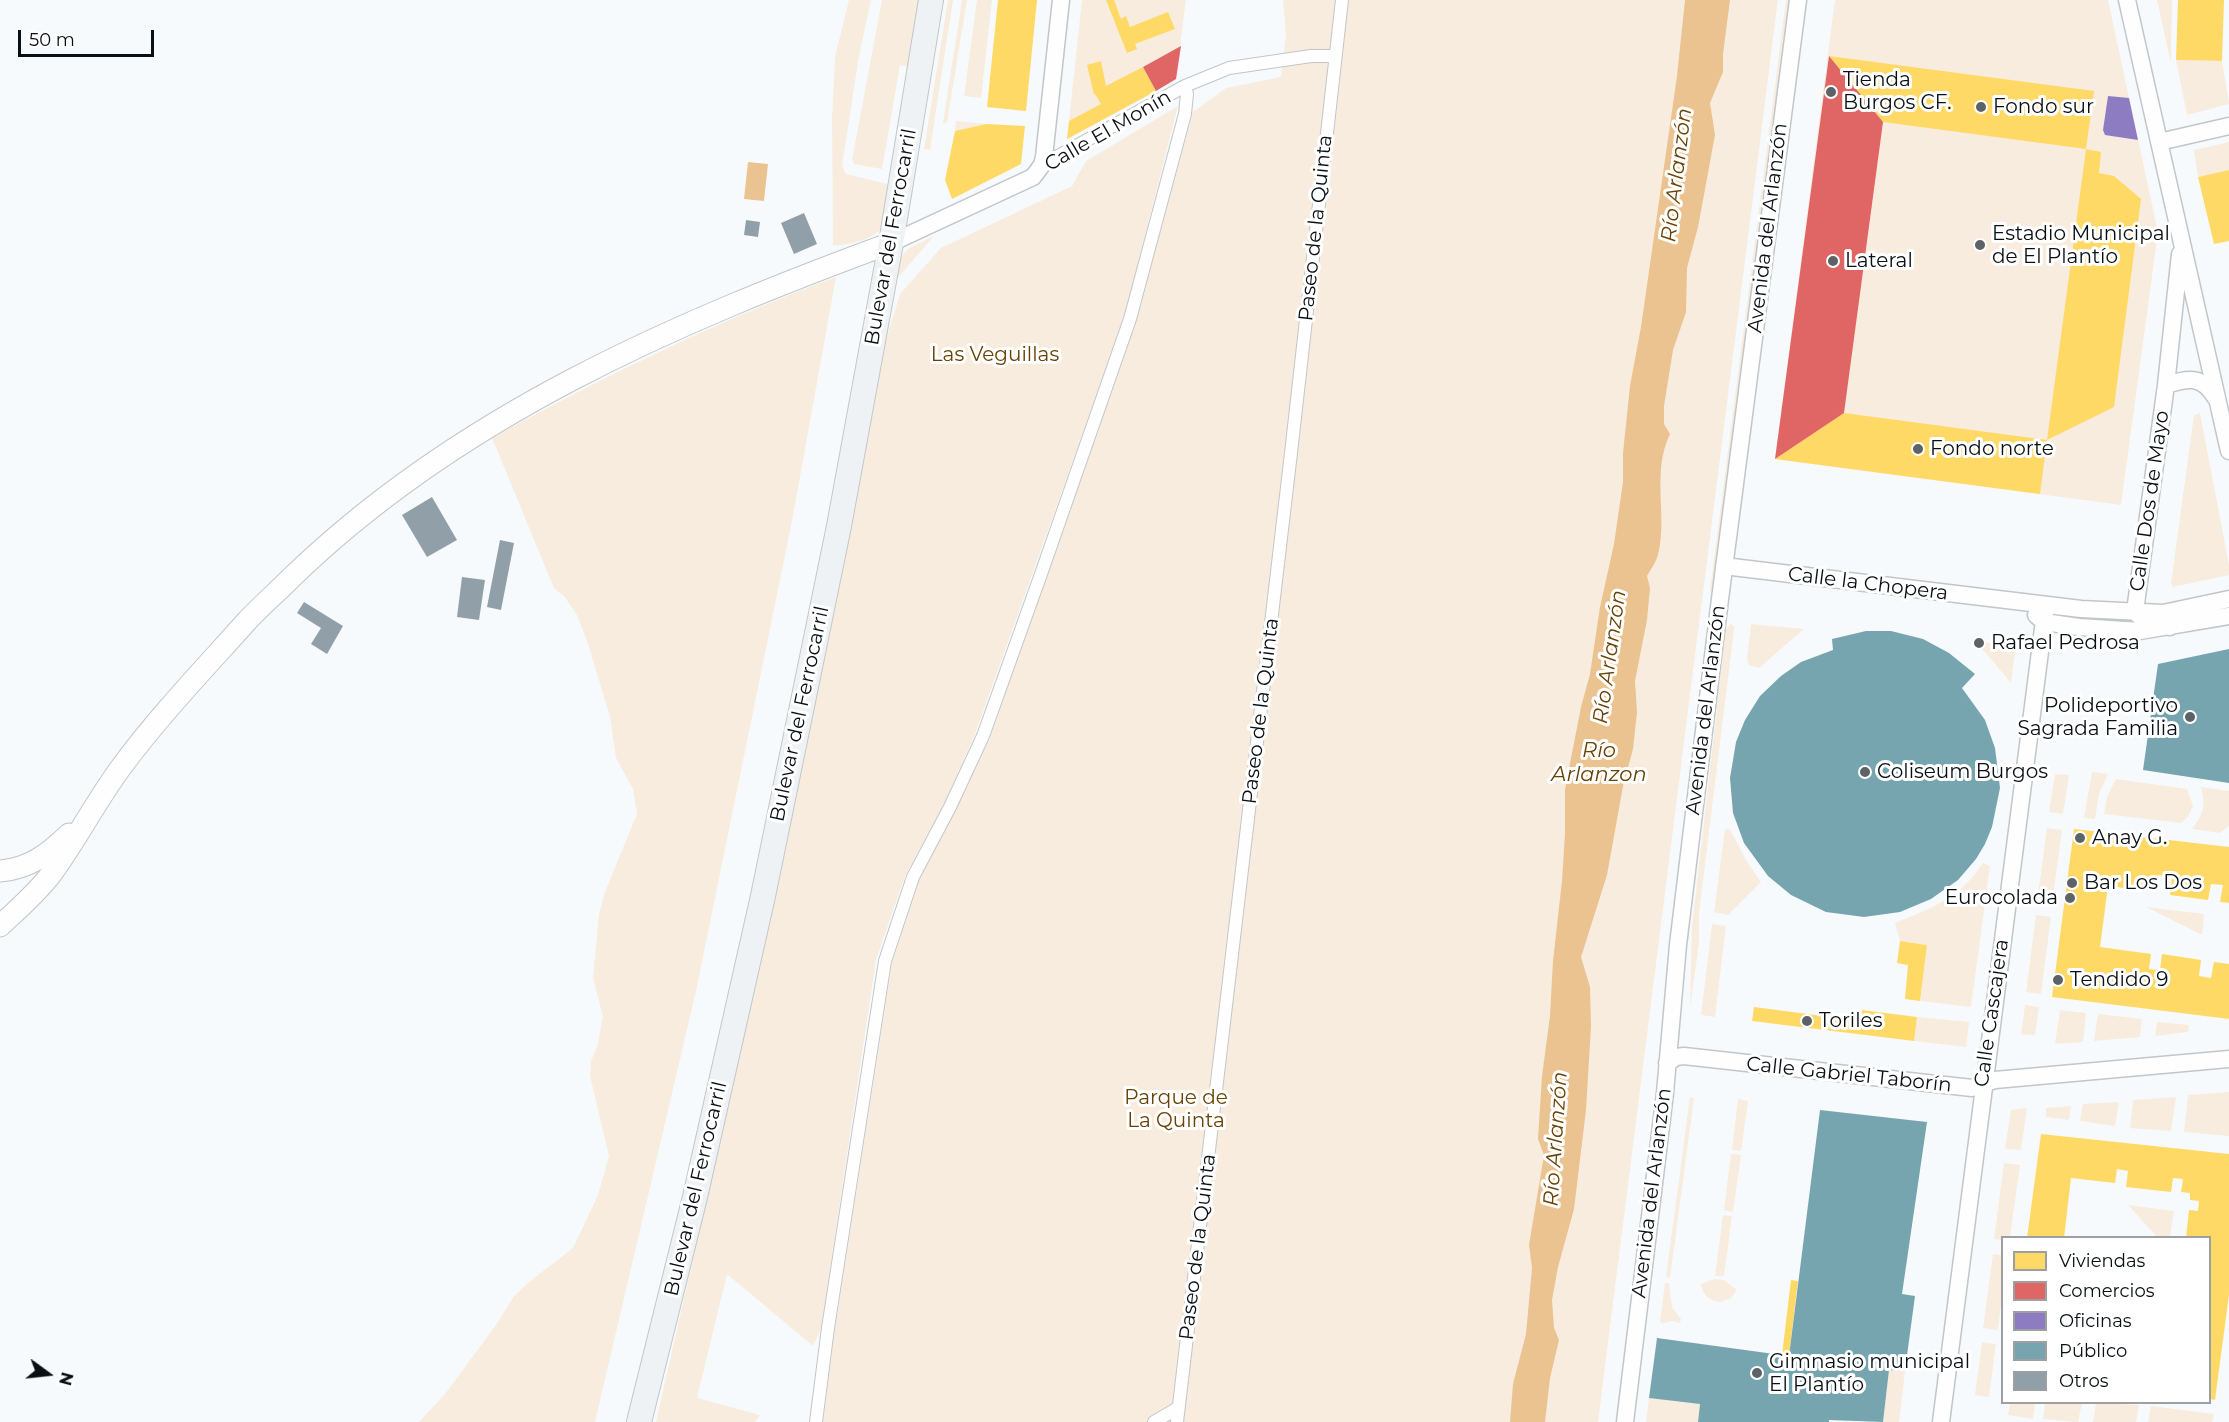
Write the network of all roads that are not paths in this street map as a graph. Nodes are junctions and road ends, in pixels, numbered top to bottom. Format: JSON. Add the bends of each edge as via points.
{"nodes":[{"id":1,"x":931,"y":0,"type":"edge"},
{"id":2,"x":1061,"y":0,"type":"edge"},
{"id":3,"x":1342,"y":0,"type":"edge"},
{"id":4,"x":1798,"y":0,"type":"edge"},
{"id":5,"x":2127,"y":0,"type":"edge"},
{"id":6,"x":1336,"y":56,"type":"junction"},
{"id":7,"x":1185,"y":86,"type":"junction"},
{"id":8,"x":2229,"y":126,"type":"edge"},
{"id":9,"x":2159,"y":142,"type":"junction"},
{"id":10,"x":1042,"y":165,"type":"junction"},
{"id":11,"x":2181,"y":240,"type":"junction"},
{"id":12,"x":891,"y":243,"type":"junction"},
{"id":13,"x":2166,"y":385,"type":"junction"},
{"id":14,"x":2217,"y":400,"type":"junction"},
{"id":15,"x":2229,"y":451,"type":"edge"},
{"id":16,"x":1724,"y":566,"type":"junction"},
{"id":17,"x":2229,"y":599,"type":"edge"},
{"id":18,"x":2135,"y":611,"type":"junction"},
{"id":19,"x":2045,"y":614,"type":"junction"},
{"id":20,"x":2229,"y":616,"type":"edge"},
{"id":21,"x":2170,"y":627,"type":"junction"},
{"id":22,"x":89,"y":815,"type":"junction"},
{"id":23,"x":0,"y":871,"type":"edge"},
{"id":24,"x":0,"y":926,"type":"edge"},
{"id":25,"x":1678,"y":945,"type":"junction"},
{"id":26,"x":1684,"y":1056,"type":"junction"},
{"id":27,"x":2229,"y":1059,"type":"edge"},
{"id":28,"x":1667,"y":1063,"type":"junction"},
{"id":29,"x":1983,"y":1084,"type":"junction"},
{"id":30,"x":1665,"y":1093,"type":"junction"},
{"id":31,"x":1178,"y":1408,"type":"junction"},
{"id":32,"x":639,"y":1422,"type":"edge"},
{"id":33,"x":816,"y":1422,"type":"edge"},
{"id":34,"x":1155,"y":1422,"type":"edge"},
{"id":35,"x":1177,"y":1422,"type":"edge"},
{"id":36,"x":1625,"y":1422,"type":"edge"},
{"id":37,"x":1941,"y":1422,"type":"edge"}],
"edges":[{"from":1,"to":12,"type":"main road","name":"Bulevar del Ferrocarril"},
{"from":2,"to":10,"type":"street"},
{"from":3,"to":6,"type":"street","name":"Paseo de la Quinta"},
{"from":4,"to":16,"type":"street","name":"Avenida del Arlanzón"},
{"from":5,"to":9,"type":"street","name":"Calle Dos de Mayo"},
{"from":6,"to":7,"type":"street","name":"Calle El Monín","via":[[1228,68]]},
{"from":6,"to":31,"type":"street","name":"Paseo de la Quinta"},
{"from":7,"to":10,"type":"street","name":"Calle El Monín"},
{"from":7,"to":33,"type":"street","via":[[1185,114],[1130,319],[982,736],[913,878],[885,961]]},
{"from":8,"to":9,"type":"street"},
{"from":9,"to":11,"type":"street","name":"Calle Dos de Mayo"},
{"from":10,"to":12,"type":"street","name":"Calle El Monín","via":[[1033,177]]},
{"from":11,"to":13,"type":"street","name":"Calle Dos de Mayo"},
{"from":11,"to":14,"type":"street","name":"Calle Dos de Mayo"},
{"from":12,"to":22,"type":"street","via":[[713,313],[604,363],[523,405],[391,492],[322,548],[249,619],[125,762]]},
{"from":12,"to":32,"type":"main road","name":"Bulevar del Ferrocarril","via":[[837,537],[763,896]]},
{"from":13,"to":14,"type":"street","name":"Calle Dos de Mayo","via":[[2187,378],[2198,379]]},
{"from":13,"to":18,"type":"street","name":"Calle Dos de Mayo"},
{"from":14,"to":15,"type":"street","name":"Calle Dos de Mayo"},
{"from":16,"to":19,"type":"street","name":"Calle la Chopera","via":[[2012,601]]},
{"from":16,"to":25,"type":"street","name":"Avenida del Arlanzón"},
{"from":17,"to":18,"type":"street","name":"Calle la Chopera","via":[[2163,613]]},
{"from":18,"to":19,"type":"street","name":"Calle la Chopera"},
{"from":18,"to":21,"type":"street","name":"Calle Dos de Mayo","via":[[2141,620]]},
{"from":19,"to":21,"type":"street","name":"Calle la Chopera","via":[[2079,627],[2140,631]]},
{"from":19,"to":29,"type":"street","name":"Calle Cascajera"},
{"from":20,"to":21,"type":"street","name":"Calle la Chopera"},
{"from":22,"to":23,"type":"street","via":[[38,861]]},
{"from":22,"to":24,"type":"street","via":[[40,888]]},
{"from":25,"to":26,"type":"street","via":[[1676,1041]]},
{"from":25,"to":28,"type":"street","name":"Avenida del Arlanzón"},
{"from":26,"to":28,"type":"street","name":"Calle Gabriel Taborín"},
{"from":26,"to":29,"type":"street","name":"Calle Gabriel Taborín","via":[[1972,1089]]},
{"from":26,"to":30,"type":"street","via":[[1672,1070]]},
{"from":27,"to":29,"type":"street","name":"Calle Gabriel Taborín"},
{"from":28,"to":30,"type":"street","name":"Avenida del Arlanzón"},
{"from":29,"to":37,"type":"street","name":"Calle Cascajera"},
{"from":30,"to":36,"type":"street","name":"Avenida del Arlanzón"},
{"from":31,"to":34,"type":"street"},
{"from":31,"to":35,"type":"street","name":"Paseo de la Quinta"}]}
